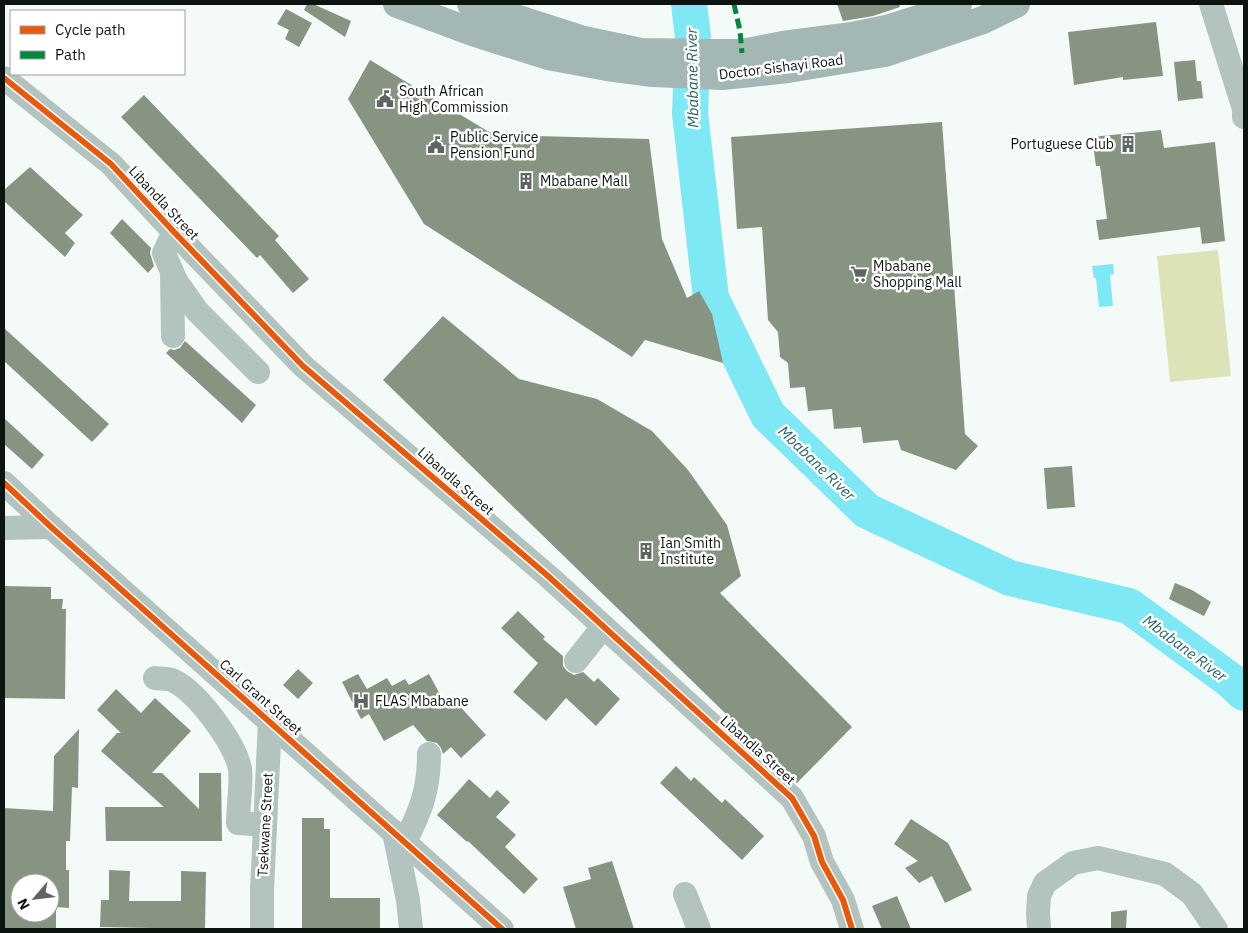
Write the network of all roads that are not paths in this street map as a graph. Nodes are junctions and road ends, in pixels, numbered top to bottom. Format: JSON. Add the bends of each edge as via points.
{"nodes":[{"id":1,"x":397,"y":4,"type":"edge"},
{"id":2,"x":471,"y":4,"type":"edge"},
{"id":3,"x":958,"y":4,"type":"edge"},
{"id":4,"x":1016,"y":4,"type":"edge"},
{"id":5,"x":1211,"y":4,"type":"edge"},
{"id":6,"x":647,"y":63,"type":"junction"},
{"id":7,"x":717,"y":65,"type":"junction"},
{"id":8,"x":4,"y":78,"type":"edge"},
{"id":9,"x":1244,"y":117,"type":"edge"},
{"id":10,"x":174,"y":232,"type":"junction"},
{"id":11,"x":172,"y":272,"type":"junction"},
{"id":12,"x":173,"y":336,"type":"dead end"},
{"id":13,"x":258,"y":372,"type":"dead end"},
{"id":14,"x":4,"y":483,"type":"edge"},
{"id":15,"x":51,"y":527,"type":"junction"},
{"id":16,"x":4,"y":528,"type":"edge"},
{"id":17,"x":603,"y":627,"type":"junction"},
{"id":18,"x":576,"y":661,"type":"dead end"},
{"id":19,"x":155,"y":678,"type":"dead end"},
{"id":20,"x":270,"y":721,"type":"junction"},
{"id":21,"x":428,"y":754,"type":"dead end"},
{"id":22,"x":265,"y":825,"type":"junction"},
{"id":23,"x":400,"y":837,"type":"junction"},
{"id":24,"x":685,"y":894,"type":"dead end"},
{"id":25,"x":262,"y":929,"type":"edge"},
{"id":26,"x":411,"y":929,"type":"edge"},
{"id":27,"x":502,"y":929,"type":"edge"},
{"id":28,"x":699,"y":929,"type":"edge"},
{"id":29,"x":852,"y":929,"type":"edge"},
{"id":30,"x":1039,"y":929,"type":"edge"},
{"id":31,"x":1216,"y":929,"type":"edge"}],
"edges":[{"from":1,"to":6,"type":"main road","name":"Doctor Sishayi Road","via":[[548,56],[607,67]]},
{"from":2,"to":6,"type":"main road","name":"Doctor Sishayi Road"},
{"from":3,"to":7,"type":"main road","name":"Doctor Sishayi Road","via":[[886,29],[742,53]]},
{"from":4,"to":7,"type":"main road","name":"Doctor Sishayi Road","via":[[983,20],[885,53],[788,69]]},
{"from":5,"to":9,"type":"street"},
{"from":6,"to":7,"type":"main road","name":"Doctor Sishayi Road"},
{"from":8,"to":10,"type":"street","name":"Libandla Street","via":[[111,164]]},
{"from":10,"to":11,"type":"street","via":[[164,253]]},
{"from":10,"to":17,"type":"street","name":"Libandla Street","via":[[303,366]]},
{"from":11,"to":12,"type":"street"},
{"from":11,"to":13,"type":"street","via":[[197,311]]},
{"from":14,"to":15,"type":"street","name":"Carl Grant Street"},
{"from":15,"to":16,"type":"street"},
{"from":15,"to":20,"type":"street","name":"Carl Grant Street"},
{"from":17,"to":18,"type":"street"},
{"from":17,"to":29,"type":"street","name":"Libandla Street","via":[[792,798],[814,836],[822,862],[843,900]]},
{"from":19,"to":22,"type":"street","via":[[173,680],[192,695],[222,732],[233,749],[240,770],[238,823]]},
{"from":20,"to":22,"type":"street","name":"Tsekwane Street"},
{"from":20,"to":23,"type":"street","name":"Carl Grant Street"},
{"from":21,"to":23,"type":"street","via":[[429,776],[420,813]]},
{"from":22,"to":25,"type":"street","name":"Tsekwane Street"},
{"from":23,"to":26,"type":"street"},
{"from":23,"to":27,"type":"street","name":"Carl Grant Street"},
{"from":24,"to":28,"type":"street"},
{"from":30,"to":31,"type":"street","via":[[1039,896],[1045,883],[1073,863],[1098,858],[1165,874],[1192,894]]}]}
